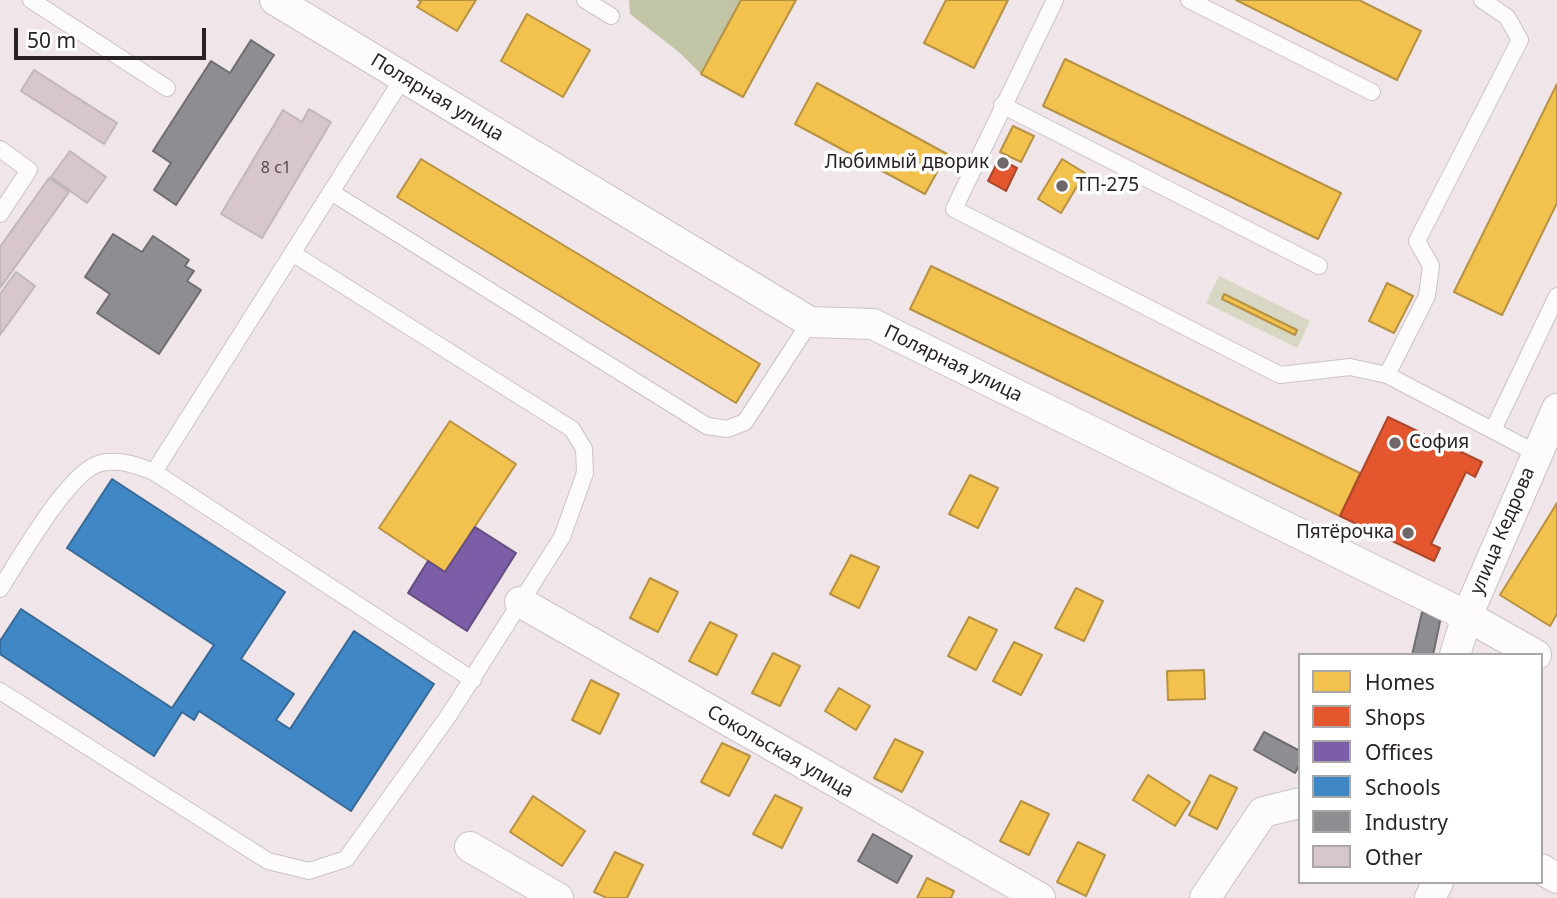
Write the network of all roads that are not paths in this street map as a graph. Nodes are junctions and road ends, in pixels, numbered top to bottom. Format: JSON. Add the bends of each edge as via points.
{"nodes":[{"id":1,"x":31,"y":0,"type":"edge"},
{"id":2,"x":275,"y":0,"type":"edge"},
{"id":3,"x":586,"y":0,"type":"edge"},
{"id":4,"x":1055,"y":0,"type":"edge"},
{"id":5,"x":1189,"y":0,"type":"edge"},
{"id":6,"x":1482,"y":0,"type":"edge"},
{"id":7,"x":611,"y":16,"type":"dead end"},
{"id":8,"x":403,"y":78,"type":"junction"},
{"id":9,"x":167,"y":88,"type":"dead end"},
{"id":10,"x":1372,"y":92,"type":"dead end"},
{"id":11,"x":1002,"y":105,"type":"junction"},
{"id":12,"x":0,"y":149,"type":"edge"},
{"id":13,"x":331,"y":192,"type":"junction"},
{"id":14,"x":0,"y":214,"type":"edge"},
{"id":15,"x":292,"y":253,"type":"junction"},
{"id":16,"x":1319,"y":266,"type":"dead end"},
{"id":17,"x":1557,"y":296,"type":"edge"},
{"id":18,"x":810,"y":322,"type":"junction"},
{"id":19,"x":1387,"y":375,"type":"junction"},
{"id":20,"x":1557,"y":409,"type":"edge"},
{"id":21,"x":1493,"y":429,"type":"junction"},
{"id":22,"x":1536,"y":453,"type":"junction"},
{"id":23,"x":154,"y":472,"type":"junction"},
{"id":24,"x":0,"y":589,"type":"edge"},
{"id":25,"x":520,"y":602,"type":"junction"},
{"id":26,"x":1467,"y":616,"type":"junction"},
{"id":27,"x":1456,"y":653,"type":"edge"},
{"id":28,"x":1532,"y":653,"type":"edge"},
{"id":29,"x":473,"y":680,"type":"junction"},
{"id":30,"x":0,"y":691,"type":"edge"},
{"id":31,"x":1298,"y":803,"type":"edge"},
{"id":32,"x":470,"y":847,"type":"dead end"},
{"id":33,"x":558,"y":898,"type":"edge"},
{"id":34,"x":1041,"y":898,"type":"edge"},
{"id":35,"x":1205,"y":898,"type":"edge"}],
"edges":[{"from":1,"to":9,"type":"lane"},
{"from":2,"to":8,"type":"street","name":"Полярная улица"},
{"from":3,"to":7,"type":"lane"},
{"from":4,"to":11,"type":"lane"},
{"from":5,"to":10,"type":"lane"},
{"from":6,"to":19,"type":"lane","via":[[1507,17],[1521,40],[1418,241],[1431,266],[1427,296]]},
{"from":8,"to":13,"type":"lane"},
{"from":8,"to":18,"type":"street","name":"Полярная улица"},
{"from":11,"to":16,"type":"lane"},
{"from":11,"to":19,"type":"lane","via":[[954,209],[1280,376],[1350,367]]},
{"from":12,"to":14,"type":"lane","via":[[29,170]]},
{"from":13,"to":15,"type":"lane"},
{"from":13,"to":18,"type":"lane","via":[[707,426],[727,429],[746,422]]},
{"from":15,"to":23,"type":"lane"},
{"from":15,"to":25,"type":"lane","via":[[572,429],[584,449],[585,473],[562,537]]},
{"from":17,"to":21,"type":"lane"},
{"from":18,"to":26,"type":"street","name":"Полярная улица","via":[[873,324]]},
{"from":19,"to":21,"type":"lane"},
{"from":20,"to":22,"type":"street","name":"улица Кедрова"},
{"from":21,"to":22,"type":"lane"},
{"from":22,"to":26,"type":"street","name":"улица Кедрова"},
{"from":23,"to":24,"type":"lane","via":[[127,462],[99,463],[74,479]]},
{"from":23,"to":29,"type":"lane"},
{"from":25,"to":29,"type":"lane"},
{"from":25,"to":34,"type":"street","name":"Сокольская улица"},
{"from":26,"to":27,"type":"street","name":"улица Кедрова"},
{"from":26,"to":28,"type":"street","name":"Полярная улица"},
{"from":29,"to":30,"type":"lane","via":[[346,859],[309,871],[268,861]]},
{"from":31,"to":35,"type":"street","via":[[1263,812]]},
{"from":32,"to":33,"type":"street"}]}
